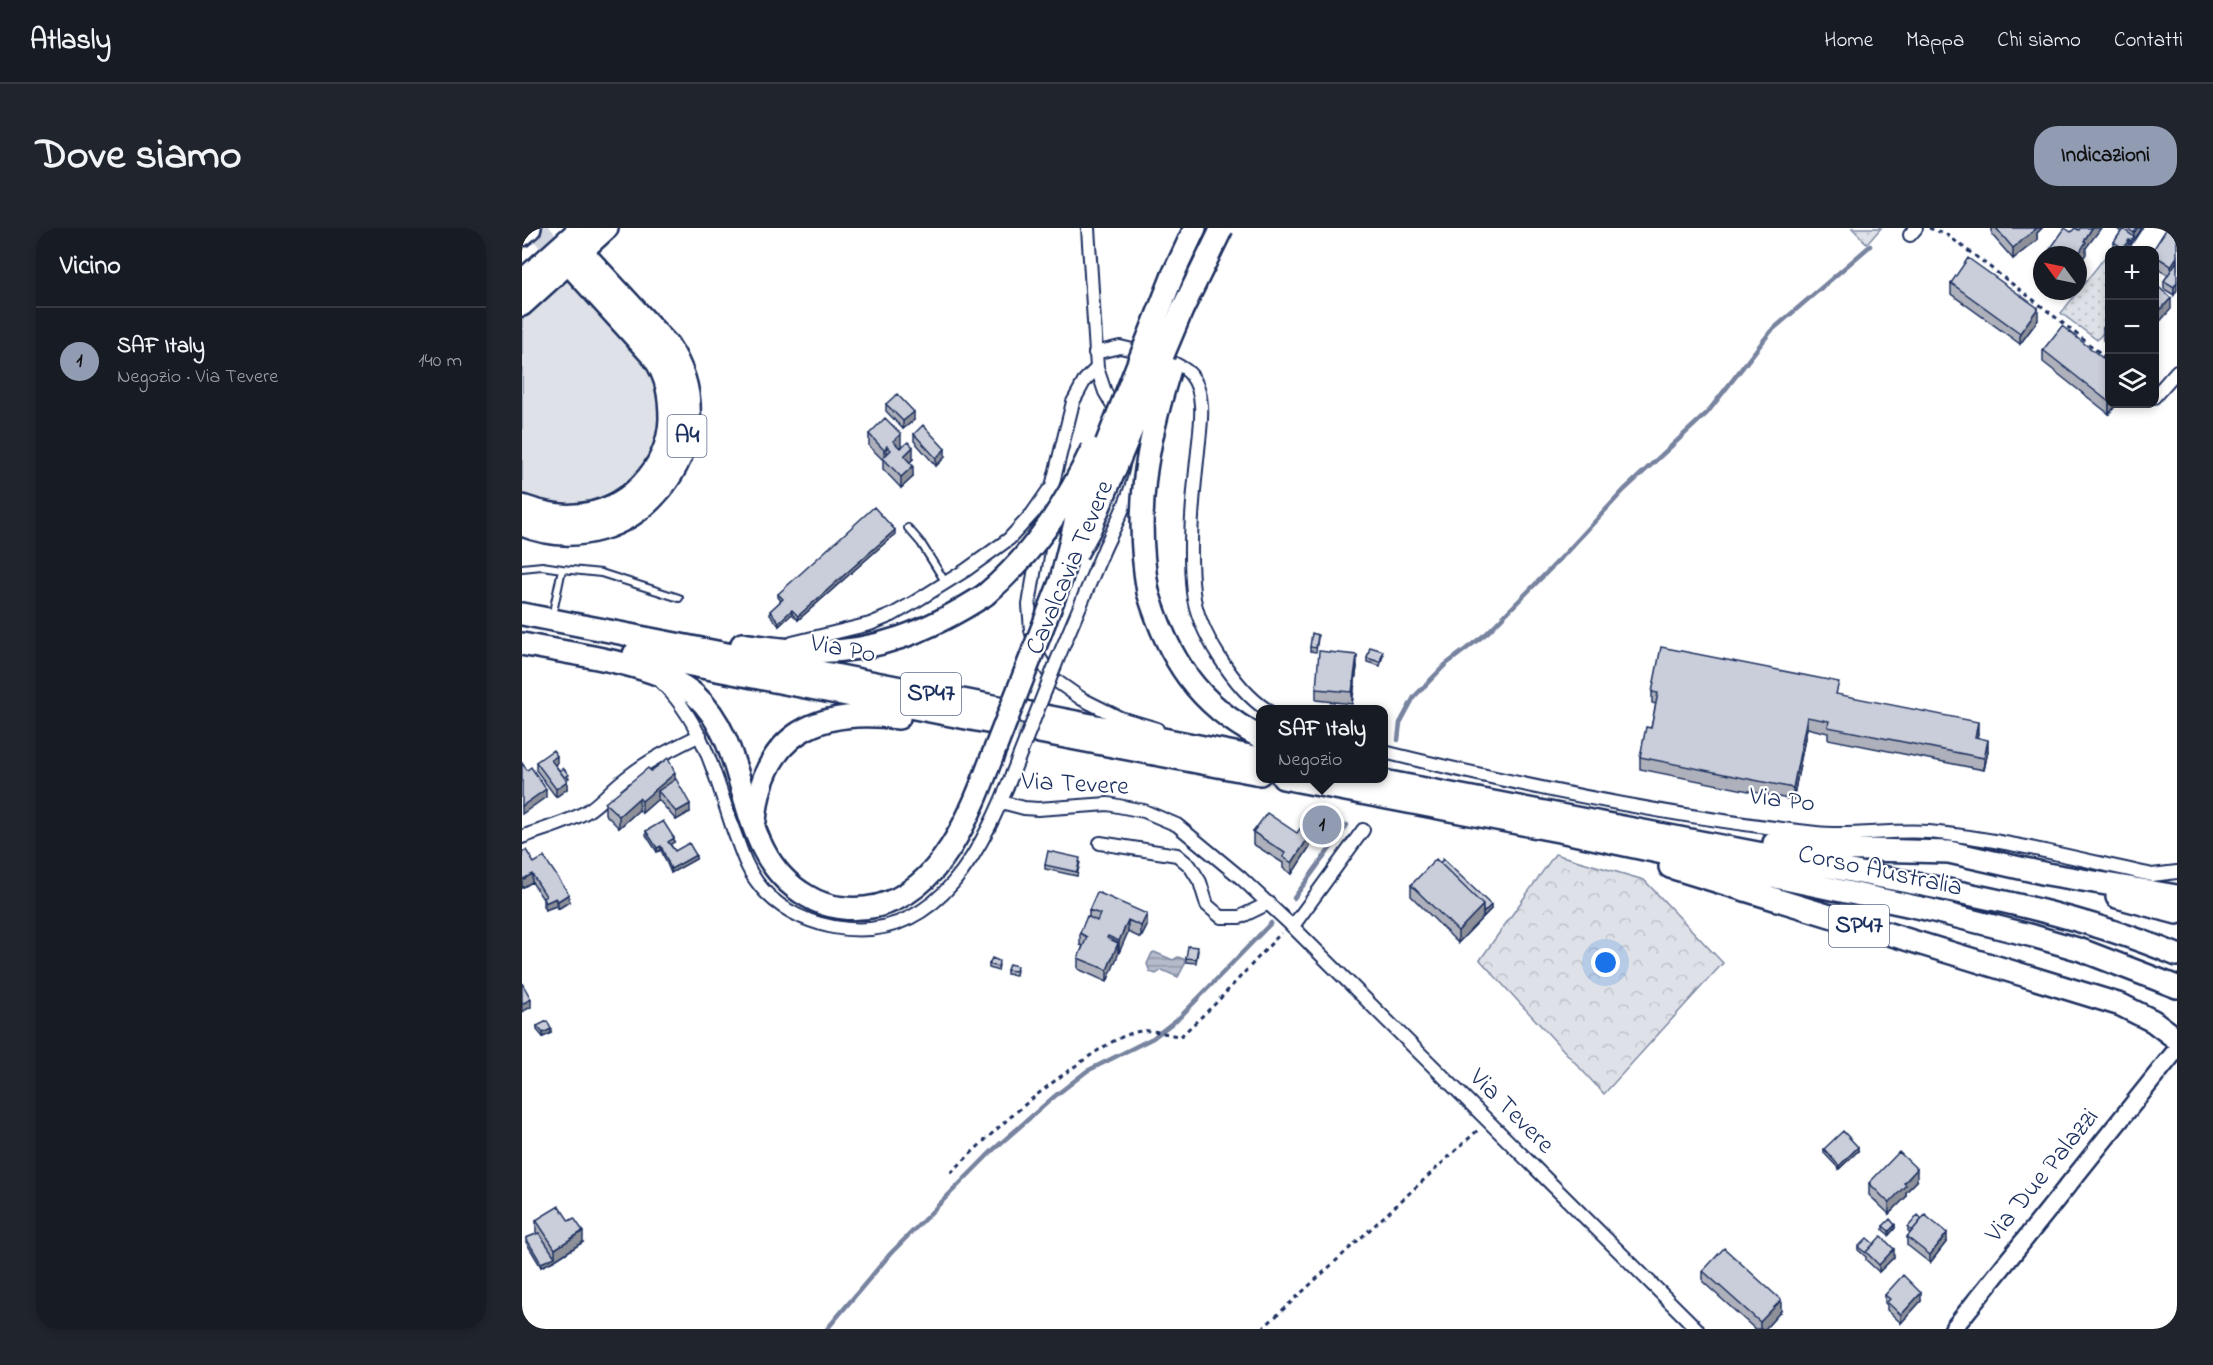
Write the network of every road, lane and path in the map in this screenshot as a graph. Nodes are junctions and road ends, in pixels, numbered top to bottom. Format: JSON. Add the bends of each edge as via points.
{"nodes":[{"id":1,"x":530,"y":228,"type":"edge"},
{"id":2,"x":581,"y":228,"type":"edge"},
{"id":3,"x":607,"y":228,"type":"edge"},
{"id":4,"x":1088,"y":228,"type":"edge"},
{"id":5,"x":1195,"y":228,"type":"edge"},
{"id":6,"x":1223,"y":228,"type":"edge"},
{"id":7,"x":1929,"y":228,"type":"edge"},
{"id":8,"x":522,"y":236,"type":"edge"},
{"id":9,"x":1173,"y":275,"type":"junction"},
{"id":10,"x":522,"y":281,"type":"edge"},
{"id":11,"x":522,"y":305,"type":"edge"},
{"id":12,"x":1095,"y":353,"type":"junction"},
{"id":13,"x":2105,"y":358,"type":"edge"},
{"id":14,"x":1097,"y":368,"type":"junction"},
{"id":15,"x":2177,"y":370,"type":"edge"},
{"id":16,"x":2159,"y":392,"type":"edge"},
{"id":17,"x":1054,"y":482,"type":"junction"},
{"id":18,"x":522,"y":506,"type":"edge"},
{"id":19,"x":522,"y":525,"type":"edge"},
{"id":20,"x":908,"y":528,"type":"dead end"},
{"id":21,"x":522,"y":568,"type":"edge"},
{"id":22,"x":562,"y":569,"type":"junction"},
{"id":23,"x":1062,"y":578,"type":"junction"},
{"id":24,"x":946,"y":583,"type":"junction"},
{"id":25,"x":679,"y":598,"type":"dead end"},
{"id":26,"x":522,"y":614,"type":"edge"},
{"id":27,"x":552,"y":620,"type":"junction"},
{"id":28,"x":602,"y":630,"type":"junction"},
{"id":29,"x":522,"y":633,"type":"edge"},
{"id":30,"x":522,"y":644,"type":"edge"},
{"id":31,"x":772,"y":648,"type":"junction"},
{"id":32,"x":650,"y":671,"type":"junction"},
{"id":33,"x":1262,"y":705,"type":"edge"},
{"id":34,"x":1039,"y":732,"type":"tunnel mouth"},
{"id":35,"x":1256,"y":733,"type":"edge"},
{"id":36,"x":700,"y":735,"type":"junction"},
{"id":37,"x":1198,"y":746,"type":"junction"},
{"id":38,"x":1388,"y":753,"type":"edge"},
{"id":39,"x":1256,"y":757,"type":"edge"},
{"id":40,"x":1256,"y":773,"type":"edge"},
{"id":41,"x":1388,"y":773,"type":"edge"},
{"id":42,"x":1388,"y":782,"type":"edge"},
{"id":43,"x":1309,"y":783,"type":"edge"},
{"id":44,"x":1477,"y":799,"type":"junction"},
{"id":45,"x":1002,"y":802,"type":"junction"},
{"id":46,"x":754,"y":827,"type":"junction"},
{"id":47,"x":1640,"y":829,"type":"junction"},
{"id":48,"x":1363,"y":830,"type":"dead end"},
{"id":49,"x":1564,"y":832,"type":"junction"},
{"id":50,"x":522,"y":837,"type":"edge"},
{"id":51,"x":1100,"y":843,"type":"dead end"},
{"id":52,"x":2177,"y":872,"type":"edge"},
{"id":53,"x":2047,"y":874,"type":"junction"},
{"id":54,"x":2177,"y":896,"type":"edge"},
{"id":55,"x":1269,"y":903,"type":"junction"},
{"id":56,"x":2177,"y":913,"type":"edge"},
{"id":57,"x":1292,"y":925,"type":"junction"},
{"id":58,"x":2177,"y":955,"type":"edge"},
{"id":59,"x":2177,"y":987,"type":"edge"},
{"id":60,"x":2175,"y":1047,"type":"edge"},
{"id":61,"x":1488,"y":1121,"type":"junction"},
{"id":62,"x":951,"y":1173,"type":"dead end"},
{"id":63,"x":1262,"y":1329,"type":"edge"},
{"id":64,"x":1697,"y":1329,"type":"edge"},
{"id":65,"x":1953,"y":1329,"type":"edge"}],
"edges":[{"from":1,"to":8,"type":"highway"},
{"from":2,"to":10,"type":"highway"},
{"from":3,"to":11,"type":"highway"},
{"from":4,"to":12,"type":"street","name":"Cavalcavia Tevere"},
{"from":5,"to":9,"type":"highway"},
{"from":6,"to":23,"type":"highway","bridge":true,"via":[[1182,310],[1089,529]]},
{"from":6,"to":35,"type":"highway","bridge":true,"via":[[1160,401],[1146,462],[1141,528],[1148,592],[1168,648],[1184,674],[1218,709]]},
{"from":7,"to":13,"type":"path","via":[[1946,234]]},
{"from":9,"to":23,"type":"highway","bridge":true,"via":[[1075,524]]},
{"from":9,"to":31,"type":"highway","bridge":true,"via":[[1061,506],[1027,555],[985,595],[942,621],[887,642],[834,651]]},
{"from":12,"to":14,"type":"street","name":"Cavalcavia Tevere"},
{"from":12,"to":33,"type":"street","via":[[1120,347],[1163,357],[1191,374],[1200,394],[1201,422],[1191,536],[1193,594],[1207,635],[1232,678]]},
{"from":14,"to":17,"type":"street","via":[[1073,402]]},
{"from":14,"to":45,"type":"street","name":"Cavalcavia Tevere","bridge":true,"via":[[1138,455],[1133,480]]},
{"from":15,"to":16,"type":"street"},
{"from":17,"to":24,"type":"street","via":[[1009,539]]},
{"from":17,"to":37,"type":"street","via":[[1029,605],[1039,657],[1052,678],[1082,699],[1120,718]]},
{"from":18,"to":19,"type":"highway","number":"A4","via":[[545,513],[576,515],[608,508],[628,498],[646,481],[665,447],[670,404],[661,369],[582,265],[677,358],[689,400],[685,447],[664,487],[622,521],[573,534],[543,532]]},
{"from":20,"to":24,"type":"lane"},
{"from":21,"to":22,"type":"lane"},
{"from":22,"to":25,"type":"lane","via":[[601,573]]},
{"from":22,"to":27,"type":"lane"},
{"from":23,"to":46,"type":"highway","bridge":true,"via":[[966,817],[937,866],[914,888],[880,905],[862,908],[817,902],[775,870]]},
{"from":24,"to":31,"type":"street","via":[[870,624]]},
{"from":26,"to":27,"type":"highway","name":"Via Po","number":"SP47"},
{"from":27,"to":28,"type":"highway","name":"Via Po","number":"SP47"},
{"from":28,"to":31,"type":"highway"},
{"from":28,"to":37,"type":"highway","name":"Via Po","number":"SP47"},
{"from":29,"to":46,"type":"highway","name":"Via Po","number":"SP47","via":[[987,722],[965,728],[845,715],[813,725],[786,742],[768,768],[760,786]]},
{"from":30,"to":32,"type":"highway"},
{"from":32,"to":36,"type":"street","name":"Via Tevere","via":[[686,711]]},
{"from":32,"to":46,"type":"highway","via":[[680,683],[713,716],[724,737]]},
{"from":34,"to":40,"type":"highway"},
{"from":36,"to":45,"type":"street","name":"Via Tevere","via":[[745,861],[757,883],[785,910],[820,925],[843,929],[885,927],[920,912],[938,899],[970,862]]},
{"from":36,"to":50,"type":"street","via":[[656,756],[586,812]]},
{"from":37,"to":39,"type":"highway","name":"Via Po","number":"SP47"},
{"from":38,"to":52,"type":"street","name":"Via Po","via":[[1604,802],[1740,823],[1819,833],[1927,832],[1991,840],[2152,875]]},
{"from":41,"to":44,"type":"highway"},
{"from":42,"to":44,"type":"highway","number":"SP47"},
{"from":43,"to":49,"type":"highway","number":"SP47"},
{"from":44,"to":47,"type":"highway","number":"SP47"},
{"from":45,"to":55,"type":"street","name":"Via Tevere","via":[[1051,809],[1108,804],[1144,811],[1177,825]]},
{"from":47,"to":53,"type":"highway","number":"SP47","via":[[1827,849],[1948,852]]},
{"from":47,"to":58,"type":"highway","name":"Corso Australia","number":"SP47","via":[[2041,909],[2135,937]]},
{"from":48,"to":57,"type":"street"},
{"from":49,"to":59,"type":"highway","name":"Corso Australia","number":"SP47","via":[[1926,909],[2033,936]]},
{"from":49,"to":60,"type":"highway","number":"SP47","via":[[1740,890],[2121,1005],[2153,1021]]},
{"from":51,"to":55,"type":"street","via":[[1177,855],[1200,882],[1207,905],[1221,917],[1240,917]]},
{"from":53,"to":54,"type":"highway","number":"SP47"},
{"from":53,"to":56,"type":"highway","number":"SP47"},
{"from":55,"to":57,"type":"street","name":"Via Tevere"},
{"from":57,"to":61,"type":"street","name":"Via Tevere"},
{"from":57,"to":62,"type":"path","via":[[1181,1036],[1152,1030],[1136,1032],[1106,1045],[1060,1076],[989,1135]]},
{"from":60,"to":65,"type":"street","name":"Via Due Palazzi"},
{"from":61,"to":63,"type":"path"},
{"from":61,"to":64,"type":"street","name":"Via Tevere"}]}
